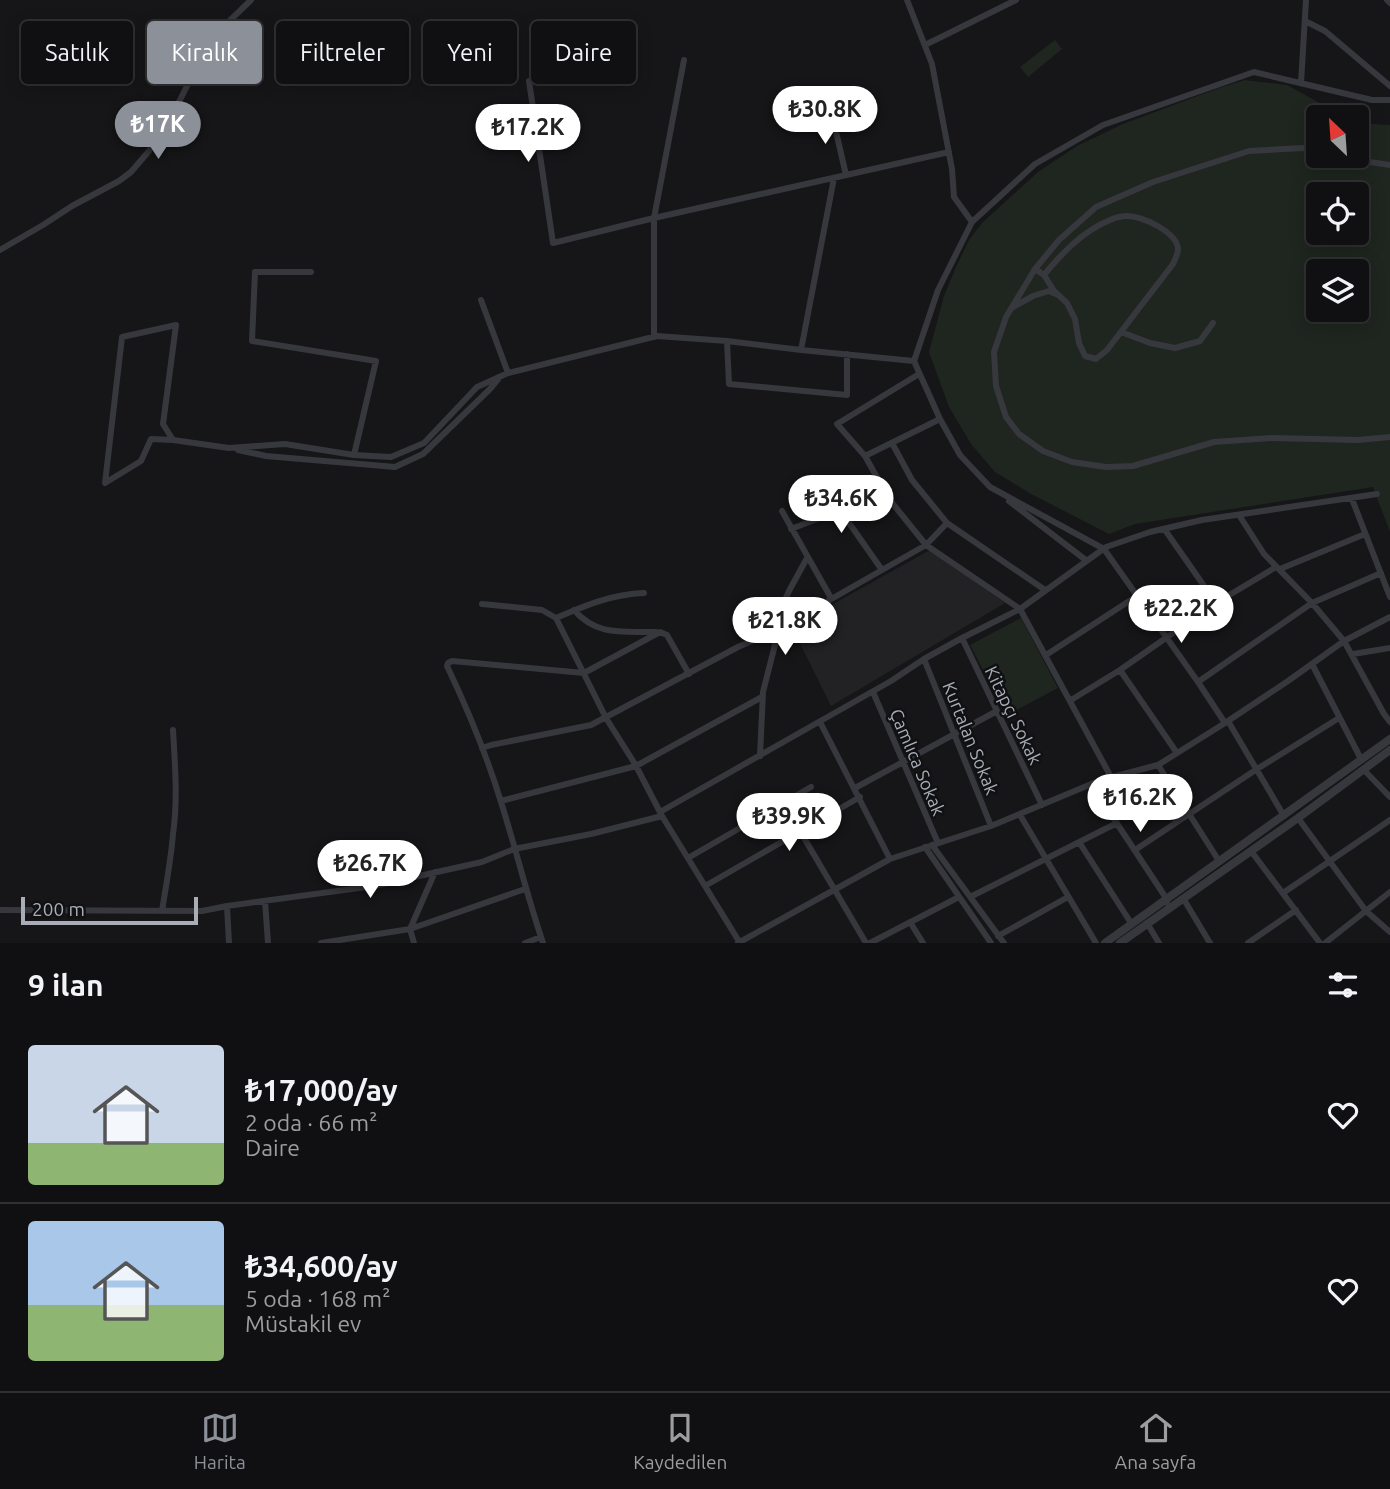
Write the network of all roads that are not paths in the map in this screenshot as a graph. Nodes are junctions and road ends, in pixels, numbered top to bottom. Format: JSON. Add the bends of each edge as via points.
{"nodes":[{"id":1,"x":251,"y":0,"type":"edge"},
{"id":2,"x":907,"y":0,"type":"edge"},
{"id":3,"x":1016,"y":0,"type":"edge"},
{"id":4,"x":1306,"y":0,"type":"edge"},
{"id":5,"x":1305,"y":21,"type":"junction"},
{"id":6,"x":925,"y":45,"type":"junction"},
{"id":7,"x":684,"y":60,"type":"dead end"},
{"id":8,"x":529,"y":81,"type":"dead end"},
{"id":9,"x":1301,"y":83,"type":"junction"},
{"id":10,"x":1390,"y":86,"type":"edge"},
{"id":11,"x":1390,"y":100,"type":"edge"},
{"id":12,"x":831,"y":110,"type":"dead end"},
{"id":13,"x":1306,"y":149,"type":"edge"},
{"id":14,"x":949,"y":152,"type":"junction"},
{"id":15,"x":1369,"y":161,"type":"edge"},
{"id":16,"x":1390,"y":164,"type":"edge"},
{"id":17,"x":846,"y":175,"type":"junction"},
{"id":18,"x":834,"y":178,"type":"junction"},
{"id":19,"x":654,"y":218,"type":"junction"},
{"id":20,"x":972,"y":222,"type":"junction"},
{"id":21,"x":0,"y":250,"type":"edge"},
{"id":22,"x":1035,"y":269,"type":"junction"},
{"id":23,"x":312,"y":272,"type":"dead end"},
{"id":24,"x":1044,"y":275,"type":"junction"},
{"id":25,"x":1060,"y":296,"type":"junction"},
{"id":26,"x":481,"y":300,"type":"dead end"},
{"id":27,"x":1012,"y":308,"type":"junction"},
{"id":28,"x":1213,"y":323,"type":"dead end"},
{"id":29,"x":1121,"y":332,"type":"junction"},
{"id":30,"x":654,"y":337,"type":"junction"},
{"id":31,"x":727,"y":341,"type":"junction"},
{"id":32,"x":801,"y":350,"type":"junction"},
{"id":33,"x":847,"y":354,"type":"junction"},
{"id":34,"x":914,"y":360,"type":"junction"},
{"id":35,"x":508,"y":373,"type":"junction"},
{"id":36,"x":919,"y":374,"type":"junction"},
{"id":37,"x":499,"y":377,"type":"junction"},
{"id":38,"x":940,"y":419,"type":"junction"},
{"id":39,"x":1390,"y":437,"type":"edge"},
{"id":40,"x":173,"y":440,"type":"junction"},
{"id":41,"x":892,"y":443,"type":"junction"},
{"id":42,"x":229,"y":448,"type":"junction"},
{"id":43,"x":354,"y":455,"type":"junction"},
{"id":44,"x":865,"y":456,"type":"junction"},
{"id":45,"x":990,"y":487,"type":"junction"},
{"id":46,"x":1377,"y":494,"type":"dead end"},
{"id":47,"x":1352,"y":499,"type":"junction"},
{"id":48,"x":782,"y":511,"type":"dead end"},
{"id":49,"x":1239,"y":515,"type":"junction"},
{"id":50,"x":947,"y":523,"type":"junction"},
{"id":51,"x":791,"y":529,"type":"junction"},
{"id":52,"x":1165,"y":530,"type":"junction"},
{"id":53,"x":1365,"y":534,"type":"junction"},
{"id":54,"x":926,"y":545,"type":"junction"},
{"id":55,"x":1104,"y":549,"type":"junction"},
{"id":56,"x":807,"y":558,"type":"junction"},
{"id":57,"x":1087,"y":561,"type":"junction"},
{"id":58,"x":1278,"y":568,"type":"junction"},
{"id":59,"x":883,"y":570,"type":"junction"},
{"id":60,"x":1381,"y":573,"type":"junction"},
{"id":61,"x":1045,"y":590,"type":"junction"},
{"id":62,"x":644,"y":593,"type":"dead end"},
{"id":63,"x":1137,"y":596,"type":"junction"},
{"id":64,"x":1390,"y":597,"type":"edge"},
{"id":65,"x":831,"y":598,"type":"junction"},
{"id":66,"x":1216,"y":603,"type":"junction"},
{"id":67,"x":1312,"y":603,"type":"junction"},
{"id":68,"x":482,"y":604,"type":"dead end"},
{"id":69,"x":1020,"y":609,"type":"junction"},
{"id":70,"x":575,"y":610,"type":"junction"},
{"id":71,"x":1390,"y":617,"type":"edge"},
{"id":72,"x":555,"y":618,"type":"junction"},
{"id":73,"x":779,"y":629,"type":"junction"},
{"id":74,"x":660,"y":632,"type":"junction"},
{"id":75,"x":962,"y":638,"type":"junction"},
{"id":76,"x":1167,"y":639,"type":"junction"},
{"id":77,"x":1344,"y":640,"type":"junction"},
{"id":78,"x":1390,"y":648,"type":"edge"},
{"id":79,"x":1353,"y":654,"type":"junction"},
{"id":80,"x":1046,"y":655,"type":"junction"},
{"id":81,"x":924,"y":659,"type":"junction"},
{"id":82,"x":1312,"y":664,"type":"junction"},
{"id":83,"x":1120,"y":670,"type":"junction"},
{"id":84,"x":584,"y":673,"type":"junction"},
{"id":85,"x":688,"y":674,"type":"junction"},
{"id":86,"x":1198,"y":682,"type":"junction"},
{"id":87,"x":873,"y":692,"type":"junction"},
{"id":88,"x":762,"y":697,"type":"junction"},
{"id":89,"x":1070,"y":700,"type":"junction"},
{"id":90,"x":997,"y":711,"type":"junction"},
{"id":91,"x":606,"y":718,"type":"junction"},
{"id":92,"x":1339,"y":718,"type":"junction"},
{"id":93,"x":820,"y":722,"type":"junction"},
{"id":94,"x":1227,"y":722,"type":"junction"},
{"id":95,"x":1390,"y":722,"type":"edge"},
{"id":96,"x":173,"y":730,"type":"dead end"},
{"id":97,"x":954,"y":734,"type":"junction"},
{"id":98,"x":1390,"y":739,"type":"edge"},
{"id":99,"x":482,"y":748,"type":"junction"},
{"id":100,"x":1390,"y":750,"type":"edge"},
{"id":101,"x":1177,"y":753,"type":"junction"},
{"id":102,"x":760,"y":756,"type":"junction"},
{"id":103,"x":1361,"y":759,"type":"junction"},
{"id":104,"x":903,"y":762,"type":"junction"},
{"id":105,"x":1158,"y":765,"type":"junction"},
{"id":106,"x":636,"y":766,"type":"junction"},
{"id":107,"x":1257,"y":769,"type":"junction"},
{"id":108,"x":1364,"y":770,"type":"junction"},
{"id":109,"x":1111,"y":777,"type":"junction"},
{"id":110,"x":1091,"y":784,"type":"junction"},
{"id":111,"x":811,"y":787,"type":"dead end"},
{"id":112,"x":855,"y":788,"type":"junction"},
{"id":113,"x":860,"y":797,"type":"junction"},
{"id":114,"x":1390,"y":797,"type":"edge"},
{"id":115,"x":501,"y":801,"type":"junction"},
{"id":116,"x":1042,"y":805,"type":"junction"},
{"id":117,"x":661,"y":814,"type":"junction"},
{"id":118,"x":1189,"y":814,"type":"junction"},
{"id":119,"x":1020,"y":815,"type":"junction"},
{"id":120,"x":1283,"y":815,"type":"junction"},
{"id":121,"x":1298,"y":818,"type":"junction"},
{"id":122,"x":1390,"y":820,"type":"edge"},
{"id":123,"x":1117,"y":823,"type":"junction"},
{"id":124,"x":1290,"y":824,"type":"junction"},
{"id":125,"x":990,"y":826,"type":"junction"},
{"id":126,"x":800,"y":831,"type":"junction"},
{"id":127,"x":1079,"y":842,"type":"junction"},
{"id":128,"x":932,"y":845,"type":"junction"},
{"id":129,"x":514,"y":849,"type":"junction"},
{"id":130,"x":1135,"y":850,"type":"junction"},
{"id":131,"x":1251,"y":851,"type":"junction"},
{"id":132,"x":688,"y":858,"type":"junction"},
{"id":133,"x":890,"y":859,"type":"junction"},
{"id":134,"x":1046,"y":859,"type":"junction"},
{"id":135,"x":1330,"y":860,"type":"junction"},
{"id":136,"x":1219,"y":861,"type":"junction"},
{"id":137,"x":435,"y":872,"type":"junction"},
{"id":138,"x":705,"y":886,"type":"junction"},
{"id":139,"x":525,"y":889,"type":"junction"},
{"id":140,"x":835,"y":889,"type":"junction"},
{"id":141,"x":1390,"y":892,"type":"edge"},
{"id":142,"x":1283,"y":893,"type":"junction"},
{"id":143,"x":959,"y":897,"type":"junction"},
{"id":144,"x":970,"y":897,"type":"junction"},
{"id":145,"x":1068,"y":897,"type":"junction"},
{"id":146,"x":1183,"y":898,"type":"junction"},
{"id":147,"x":265,"y":901,"type":"junction"},
{"id":148,"x":1167,"y":903,"type":"junction"},
{"id":149,"x":227,"y":906,"type":"junction"},
{"id":150,"x":1296,"y":909,"type":"junction"},
{"id":151,"x":0,"y":910,"type":"edge"},
{"id":152,"x":162,"y":911,"type":"junction"},
{"id":153,"x":1366,"y":911,"type":"junction"},
{"id":154,"x":910,"y":922,"type":"junction"},
{"id":155,"x":1131,"y":923,"type":"junction"},
{"id":156,"x":1147,"y":923,"type":"junction"},
{"id":157,"x":410,"y":929,"type":"junction"},
{"id":158,"x":1390,"y":932,"type":"edge"},
{"id":159,"x":384,"y":933,"type":"junction"},
{"id":160,"x":998,"y":936,"type":"junction"},
{"id":161,"x":542,"y":940,"type":"edge"},
{"id":162,"x":229,"y":943,"type":"edge"},
{"id":163,"x":268,"y":943,"type":"edge"},
{"id":164,"x":321,"y":943,"type":"edge"},
{"id":165,"x":387,"y":943,"type":"edge"},
{"id":166,"x":414,"y":943,"type":"edge"},
{"id":167,"x":525,"y":943,"type":"edge"},
{"id":168,"x":739,"y":943,"type":"edge"},
{"id":169,"x":868,"y":943,"type":"edge"},
{"id":170,"x":923,"y":943,"type":"edge"},
{"id":171,"x":991,"y":943,"type":"edge"},
{"id":172,"x":1004,"y":943,"type":"edge"},
{"id":173,"x":1096,"y":943,"type":"edge"},
{"id":174,"x":1105,"y":943,"type":"edge"},
{"id":175,"x":1119,"y":943,"type":"edge"},
{"id":176,"x":1159,"y":943,"type":"edge"},
{"id":177,"x":1210,"y":943,"type":"edge"},
{"id":178,"x":1248,"y":943,"type":"edge"},
{"id":179,"x":1323,"y":943,"type":"edge"}],
"edges":[{"from":1,"to":21,"type":"street","via":[[218,32],[138,166]]},
{"from":2,"to":6,"type":"street"},
{"from":3,"to":6,"type":"street"},
{"from":4,"to":5,"type":"street"},
{"from":5,"to":9,"type":"street"},
{"from":5,"to":10,"type":"street","via":[[1325,31]]},
{"from":6,"to":14,"type":"street"},
{"from":7,"to":19,"type":"street"},
{"from":8,"to":19,"type":"street","via":[[553,243]]},
{"from":9,"to":11,"type":"street"},
{"from":9,"to":20,"type":"street","via":[[1254,72],[1103,125],[1035,164]]},
{"from":12,"to":17,"type":"street"},
{"from":13,"to":22,"type":"street","via":[[1249,151],[1153,182],[1096,207]]},
{"from":14,"to":17,"type":"street"},
{"from":14,"to":20,"type":"street","via":[[954,197]]},
{"from":15,"to":16,"type":"street"},
{"from":17,"to":18,"type":"street"},
{"from":18,"to":19,"type":"street"},
{"from":18,"to":32,"type":"street"},
{"from":19,"to":30,"type":"street"},
{"from":20,"to":34,"type":"street","via":[[937,290]]},
{"from":22,"to":24,"type":"street"},
{"from":22,"to":27,"type":"street"},
{"from":23,"to":43,"type":"street","via":[[255,272],[252,341],[376,361]]},
{"from":24,"to":25,"type":"street"},
{"from":24,"to":29,"type":"street","via":[[1063,252],[1111,219],[1128,215],[1165,231],[1176,241],[1173,264]]},
{"from":25,"to":27,"type":"street","via":[[1049,291]]},
{"from":25,"to":29,"type":"street","via":[[1075,319],[1085,356],[1096,359]]},
{"from":26,"to":35,"type":"street"},
{"from":27,"to":39,"type":"street","via":[[994,352],[996,386],[1006,418],[1042,451],[1072,462],[1133,466],[1214,442]]},
{"from":28,"to":29,"type":"street","via":[[1200,341],[1175,348]]},
{"from":30,"to":31,"type":"street"},
{"from":30,"to":35,"type":"street"},
{"from":31,"to":32,"type":"street"},
{"from":31,"to":33,"type":"street","via":[[729,384],[847,395]]},
{"from":32,"to":33,"type":"street"},
{"from":33,"to":34,"type":"street"},
{"from":34,"to":36,"type":"street"},
{"from":35,"to":37,"type":"street"},
{"from":36,"to":38,"type":"street"},
{"from":36,"to":44,"type":"street","via":[[837,424]]},
{"from":37,"to":42,"type":"street","via":[[423,454],[395,467],[266,456]]},
{"from":37,"to":43,"type":"street","via":[[477,387],[424,443],[391,457]]},
{"from":38,"to":41,"type":"street"},
{"from":38,"to":45,"type":"street","via":[[960,455]]},
{"from":40,"to":40,"type":"street","via":[[151,439],[141,461],[105,482],[122,337],[176,325],[163,425]]},
{"from":40,"to":42,"type":"street"},
{"from":41,"to":44,"type":"street"},
{"from":41,"to":50,"type":"street","via":[[912,480]]},
{"from":42,"to":43,"type":"street","via":[[285,444]]},
{"from":44,"to":54,"type":"street","via":[[889,499]]},
{"from":45,"to":55,"type":"street"},
{"from":45,"to":57,"type":"street"},
{"from":46,"to":47,"type":"street"},
{"from":47,"to":49,"type":"street"},
{"from":47,"to":53,"type":"street"},
{"from":48,"to":51,"type":"street"},
{"from":49,"to":52,"type":"street"},
{"from":49,"to":58,"type":"street"},
{"from":50,"to":54,"type":"street"},
{"from":50,"to":61,"type":"street"},
{"from":51,"to":56,"type":"street"},
{"from":51,"to":59,"type":"street","via":[[840,510]]},
{"from":52,"to":55,"type":"street"},
{"from":52,"to":66,"type":"street"},
{"from":53,"to":58,"type":"street"},
{"from":53,"to":60,"type":"street"},
{"from":54,"to":59,"type":"street"},
{"from":54,"to":69,"type":"street"},
{"from":55,"to":57,"type":"street"},
{"from":55,"to":63,"type":"street"},
{"from":56,"to":65,"type":"street"},
{"from":56,"to":73,"type":"street","via":[[775,622]]},
{"from":57,"to":61,"type":"street"},
{"from":58,"to":66,"type":"street"},
{"from":58,"to":67,"type":"street"},
{"from":59,"to":65,"type":"street"},
{"from":60,"to":64,"type":"street"},
{"from":60,"to":67,"type":"street"},
{"from":61,"to":69,"type":"street"},
{"from":62,"to":70,"type":"street","via":[[610,597]]},
{"from":63,"to":76,"type":"street"},
{"from":63,"to":80,"type":"street"},
{"from":65,"to":73,"type":"street"},
{"from":66,"to":76,"type":"street"},
{"from":67,"to":77,"type":"street"},
{"from":67,"to":86,"type":"street"},
{"from":68,"to":72,"type":"street","via":[[542,610]]},
{"from":69,"to":75,"type":"street"},
{"from":69,"to":80,"type":"street"},
{"from":70,"to":72,"type":"street"},
{"from":70,"to":74,"type":"street","via":[[589,624],[608,631]]},
{"from":71,"to":77,"type":"street"},
{"from":72,"to":84,"type":"street"},
{"from":73,"to":85,"type":"street"},
{"from":73,"to":88,"type":"street"},
{"from":74,"to":84,"type":"street"},
{"from":74,"to":85,"type":"street","via":[[667,635]]},
{"from":75,"to":81,"type":"street"},
{"from":75,"to":90,"type":"street","name":"Kitapçı Sokak"},
{"from":76,"to":83,"type":"street"},
{"from":76,"to":86,"type":"street"},
{"from":77,"to":79,"type":"street"},
{"from":77,"to":82,"type":"street"},
{"from":78,"to":79,"type":"street"},
{"from":79,"to":95,"type":"street"},
{"from":80,"to":89,"type":"street"},
{"from":81,"to":87,"type":"street"},
{"from":81,"to":97,"type":"street","name":"Kurtalan Sokak"},
{"from":82,"to":92,"type":"street"},
{"from":82,"to":94,"type":"street"},
{"from":83,"to":89,"type":"street"},
{"from":83,"to":101,"type":"street"},
{"from":84,"to":91,"type":"street"},
{"from":84,"to":99,"type":"street","via":[[449,662]]},
{"from":85,"to":91,"type":"street"},
{"from":86,"to":94,"type":"street"},
{"from":87,"to":93,"type":"street"},
{"from":87,"to":104,"type":"street","name":"Çamlıca Sokak"},
{"from":88,"to":102,"type":"street"},
{"from":88,"to":106,"type":"street"},
{"from":89,"to":109,"type":"street"},
{"from":90,"to":97,"type":"street"},
{"from":90,"to":116,"type":"street","name":"Kitapçı Sokak"},
{"from":91,"to":99,"type":"street"},
{"from":91,"to":106,"type":"street"},
{"from":92,"to":103,"type":"street"},
{"from":92,"to":107,"type":"street"},
{"from":93,"to":102,"type":"street"},
{"from":93,"to":112,"type":"street"},
{"from":94,"to":101,"type":"street"},
{"from":94,"to":107,"type":"street"},
{"from":96,"to":152,"type":"street","via":[[176,804]]},
{"from":97,"to":104,"type":"street"},
{"from":97,"to":125,"type":"street","name":"Kurtalan Sokak"},
{"from":98,"to":103,"type":"street"},
{"from":99,"to":115,"type":"street"},
{"from":100,"to":108,"type":"street"},
{"from":101,"to":105,"type":"street"},
{"from":102,"to":117,"type":"street"},
{"from":103,"to":120,"type":"street"},
{"from":104,"to":112,"type":"street"},
{"from":104,"to":128,"type":"street","name":"Çamlıca Sokak"},
{"from":105,"to":109,"type":"street"},
{"from":105,"to":118,"type":"street"},
{"from":106,"to":115,"type":"street"},
{"from":106,"to":117,"type":"street"},
{"from":107,"to":118,"type":"street"},
{"from":107,"to":120,"type":"street"},
{"from":108,"to":114,"type":"street"},
{"from":108,"to":121,"type":"street"},
{"from":109,"to":110,"type":"street"},
{"from":110,"to":116,"type":"street"},
{"from":110,"to":123,"type":"street"},
{"from":111,"to":132,"type":"street"},
{"from":112,"to":113,"type":"street"},
{"from":113,"to":126,"type":"street"},
{"from":113,"to":133,"type":"street"},
{"from":115,"to":129,"type":"street"},
{"from":116,"to":119,"type":"street"},
{"from":117,"to":129,"type":"street"},
{"from":117,"to":132,"type":"street"},
{"from":118,"to":130,"type":"street"},
{"from":118,"to":136,"type":"street"},
{"from":119,"to":125,"type":"street"},
{"from":119,"to":134,"type":"street"},
{"from":120,"to":124,"type":"street"},
{"from":120,"to":136,"type":"street"},
{"from":121,"to":124,"type":"street"},
{"from":121,"to":135,"type":"street"},
{"from":122,"to":135,"type":"street"},
{"from":123,"to":127,"type":"street"},
{"from":123,"to":130,"type":"street"},
{"from":124,"to":131,"type":"street"},
{"from":125,"to":128,"type":"street"},
{"from":126,"to":138,"type":"street"},
{"from":126,"to":140,"type":"street"},
{"from":127,"to":134,"type":"street"},
{"from":127,"to":155,"type":"street"},
{"from":128,"to":133,"type":"street"},
{"from":128,"to":143,"type":"street"},
{"from":128,"to":144,"type":"street"},
{"from":129,"to":137,"type":"street","via":[[482,862]]},
{"from":129,"to":139,"type":"street"},
{"from":130,"to":148,"type":"street"},
{"from":131,"to":142,"type":"street"},
{"from":131,"to":146,"type":"street"},
{"from":132,"to":138,"type":"street"},
{"from":133,"to":140,"type":"street"},
{"from":134,"to":144,"type":"street"},
{"from":134,"to":145,"type":"street"},
{"from":135,"to":142,"type":"street"},
{"from":135,"to":153,"type":"street"},
{"from":136,"to":148,"type":"street"},
{"from":137,"to":147,"type":"street","via":[[374,886]]},
{"from":137,"to":157,"type":"street"},
{"from":138,"to":168,"type":"street"},
{"from":139,"to":157,"type":"street"},
{"from":139,"to":161,"type":"street"},
{"from":140,"to":168,"type":"street"},
{"from":140,"to":169,"type":"street"},
{"from":141,"to":153,"type":"street"},
{"from":142,"to":150,"type":"street"},
{"from":143,"to":154,"type":"street"},
{"from":143,"to":171,"type":"street"},
{"from":144,"to":160,"type":"street"},
{"from":145,"to":160,"type":"street"},
{"from":145,"to":173,"type":"street"},
{"from":146,"to":148,"type":"street"},
{"from":146,"to":177,"type":"street"},
{"from":147,"to":149,"type":"street"},
{"from":147,"to":163,"type":"street"},
{"from":148,"to":155,"type":"street"},
{"from":148,"to":156,"type":"street"},
{"from":149,"to":152,"type":"street"},
{"from":149,"to":162,"type":"street"},
{"from":150,"to":178,"type":"street"},
{"from":150,"to":179,"type":"street"},
{"from":151,"to":152,"type":"street"},
{"from":153,"to":158,"type":"street"},
{"from":153,"to":179,"type":"street"},
{"from":154,"to":169,"type":"street"},
{"from":154,"to":170,"type":"street"},
{"from":155,"to":174,"type":"street"},
{"from":156,"to":175,"type":"street"},
{"from":156,"to":176,"type":"street"},
{"from":157,"to":159,"type":"street"},
{"from":157,"to":166,"type":"street"},
{"from":159,"to":164,"type":"street"},
{"from":159,"to":165,"type":"street"},
{"from":160,"to":172,"type":"street"},
{"from":161,"to":167,"type":"street"}]}
